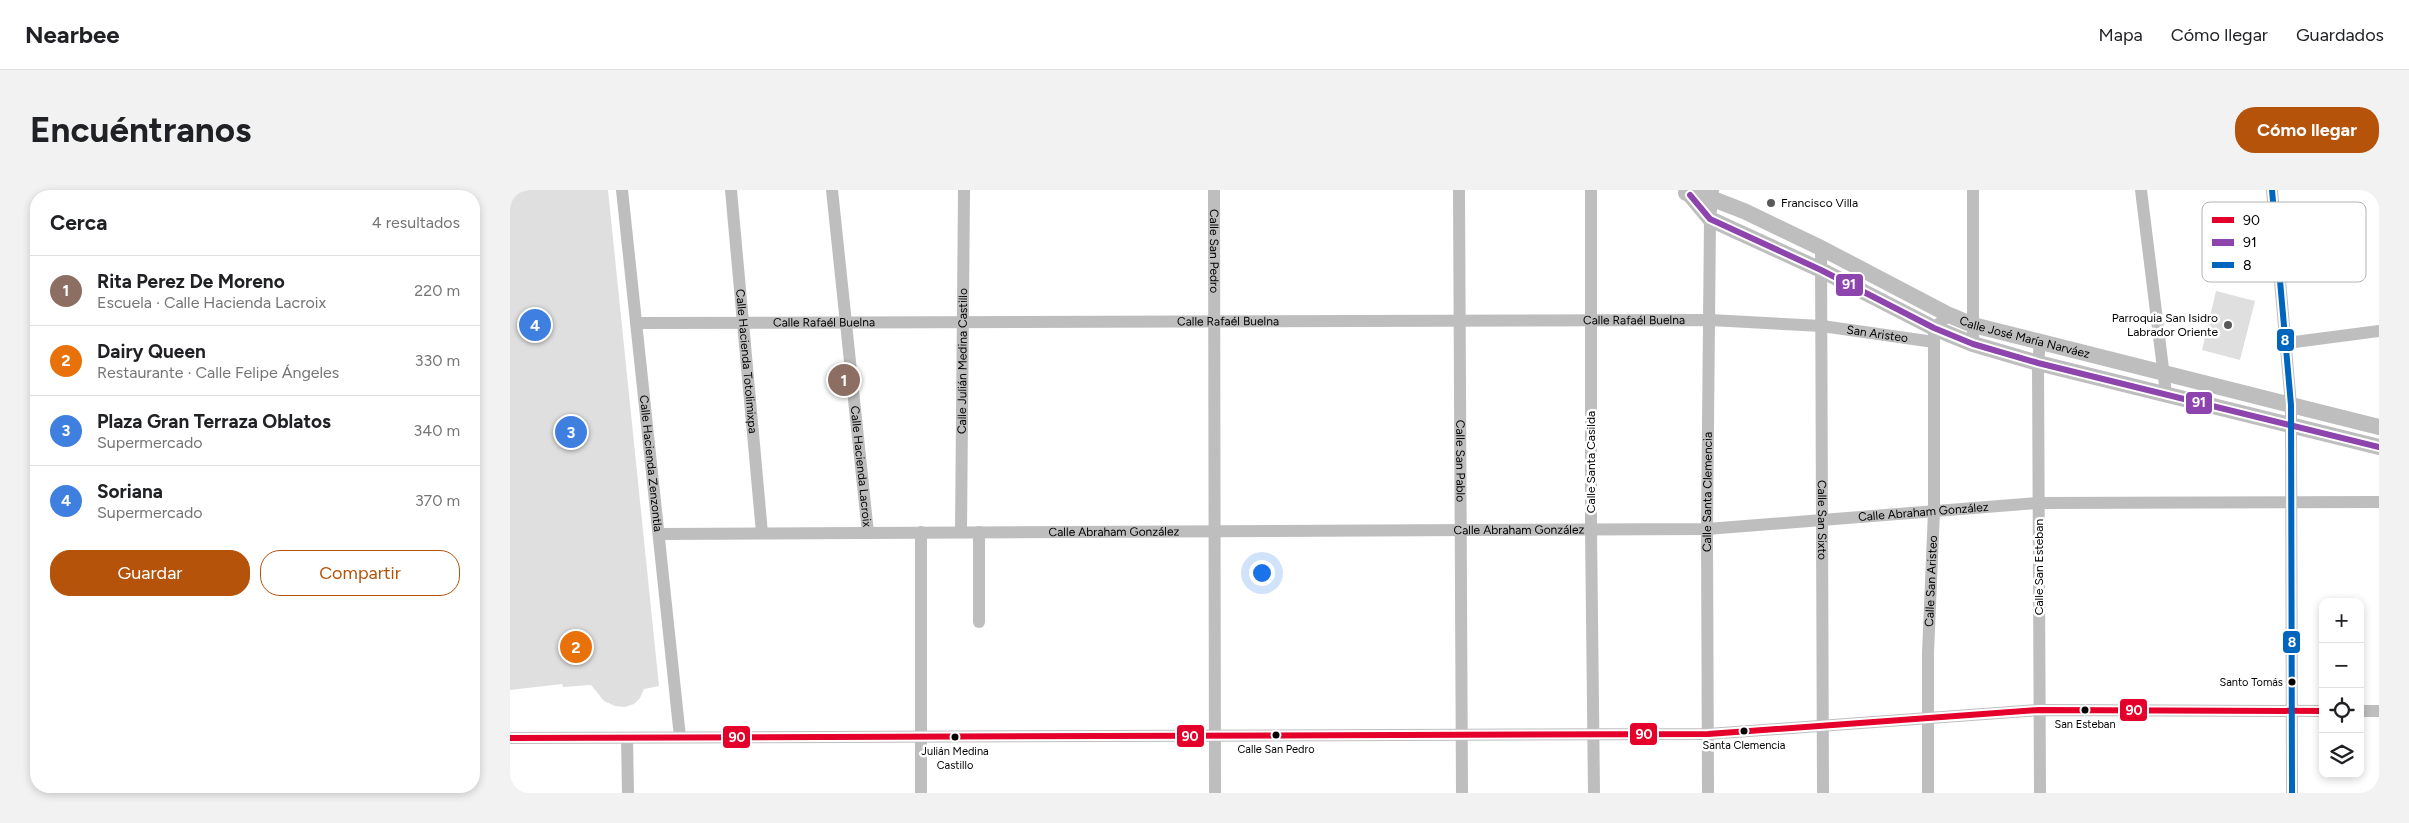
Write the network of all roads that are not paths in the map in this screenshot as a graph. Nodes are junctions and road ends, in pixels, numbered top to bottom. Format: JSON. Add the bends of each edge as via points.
{"nodes":[{"id":1,"x":622,"y":190,"type":"edge"},
{"id":2,"x":731,"y":190,"type":"edge"},
{"id":3,"x":832,"y":190,"type":"edge"},
{"id":4,"x":964,"y":190,"type":"edge"},
{"id":5,"x":1214,"y":190,"type":"edge"},
{"id":6,"x":1459,"y":190,"type":"edge"},
{"id":7,"x":1591,"y":190,"type":"edge"},
{"id":8,"x":1973,"y":190,"type":"edge"},
{"id":9,"x":2141,"y":190,"type":"edge"},
{"id":10,"x":1685,"y":192,"type":"edge"},
{"id":11,"x":1713,"y":195,"type":"edge"},
{"id":12,"x":1710,"y":219,"type":"junction"},
{"id":13,"x":1821,"y":248,"type":"junction"},
{"id":14,"x":1821,"y":270,"type":"junction"},
{"id":15,"x":2281,"y":282,"type":"edge"},
{"id":16,"x":1948,"y":315,"type":"junction"},
{"id":17,"x":1460,"y":319,"type":"junction"},
{"id":18,"x":1214,"y":320,"type":"junction"},
{"id":19,"x":1592,"y":320,"type":"junction"},
{"id":20,"x":1710,"y":320,"type":"junction"},
{"id":21,"x":846,"y":322,"type":"junction"},
{"id":22,"x":963,"y":322,"type":"junction"},
{"id":23,"x":636,"y":323,"type":"junction"},
{"id":24,"x":744,"y":323,"type":"junction"},
{"id":25,"x":1973,"y":325,"type":"junction"},
{"id":26,"x":1822,"y":326,"type":"junction"},
{"id":27,"x":2379,"y":331,"type":"edge"},
{"id":28,"x":1934,"y":335,"type":"junction"},
{"id":29,"x":2040,"y":342,"type":"junction"},
{"id":30,"x":2287,"y":343,"type":"junction"},
{"id":31,"x":1973,"y":344,"type":"junction"},
{"id":32,"x":2038,"y":363,"type":"junction"},
{"id":33,"x":2164,"y":373,"type":"junction"},
{"id":34,"x":2166,"y":393,"type":"junction"},
{"id":35,"x":2291,"y":405,"type":"junction"},
{"id":36,"x":2292,"y":426,"type":"junction"},
{"id":37,"x":2379,"y":427,"type":"edge"},
{"id":38,"x":2379,"y":448,"type":"edge"},
{"id":39,"x":2291,"y":501,"type":"junction"},
{"id":40,"x":2379,"y":502,"type":"edge"},
{"id":41,"x":2038,"y":503,"type":"junction"},
{"id":42,"x":1934,"y":512,"type":"junction"},
{"id":43,"x":1823,"y":520,"type":"junction"},
{"id":44,"x":1707,"y":528,"type":"junction"},
{"id":45,"x":1461,"y":529,"type":"junction"},
{"id":46,"x":1591,"y":529,"type":"junction"},
{"id":47,"x":1215,"y":531,"type":"junction"},
{"id":48,"x":921,"y":532,"type":"junction"},
{"id":49,"x":961,"y":532,"type":"junction"},
{"id":50,"x":979,"y":532,"type":"junction"},
{"id":51,"x":762,"y":533,"type":"junction"},
{"id":52,"x":868,"y":533,"type":"junction"},
{"id":53,"x":659,"y":534,"type":"junction"},
{"id":54,"x":980,"y":622,"type":"dead end"},
{"id":55,"x":2039,"y":710,"type":"junction"},
{"id":56,"x":2292,"y":711,"type":"junction"},
{"id":57,"x":2319,"y":711,"type":"edge"},
{"id":58,"x":2364,"y":711,"type":"edge"},
{"id":59,"x":2379,"y":711,"type":"edge"},
{"id":60,"x":1928,"y":718,"type":"junction"},
{"id":61,"x":1823,"y":725,"type":"junction"},
{"id":62,"x":1593,"y":734,"type":"junction"},
{"id":63,"x":1708,"y":734,"type":"junction"},
{"id":64,"x":1215,"y":736,"type":"junction"},
{"id":65,"x":1462,"y":736,"type":"junction"},
{"id":66,"x":680,"y":737,"type":"junction"},
{"id":67,"x":922,"y":737,"type":"junction"},
{"id":68,"x":510,"y":738,"type":"edge"},
{"id":69,"x":627,"y":738,"type":"junction"},
{"id":70,"x":628,"y":793,"type":"edge"},
{"id":71,"x":921,"y":793,"type":"edge"},
{"id":72,"x":1215,"y":793,"type":"edge"},
{"id":73,"x":1462,"y":793,"type":"edge"},
{"id":74,"x":1594,"y":793,"type":"edge"},
{"id":75,"x":1708,"y":793,"type":"edge"},
{"id":76,"x":1823,"y":793,"type":"edge"},
{"id":77,"x":1928,"y":793,"type":"edge"},
{"id":78,"x":2040,"y":793,"type":"edge"},
{"id":79,"x":2292,"y":793,"type":"edge"}],
"edges":[{"from":1,"to":23,"type":"street","name":"Calle Hacienda Zenzontla"},
{"from":2,"to":24,"type":"street","name":"Calle Hacienda Totolimixpa"},
{"from":3,"to":21,"type":"street","name":"Calle Hacienda Lacroix"},
{"from":4,"to":22,"type":"street","name":"Calle Julián Medina Castillo"},
{"from":5,"to":18,"type":"street","name":"Calle San Pedro"},
{"from":6,"to":17,"type":"street","name":"Calle San Pablo"},
{"from":7,"to":19,"type":"street","name":"Calle Santa Casilda"},
{"from":8,"to":25,"type":"street"},
{"from":9,"to":33,"type":"street"},
{"from":10,"to":11,"type":"street","name":"Calle José María Narváez"},
{"from":10,"to":12,"type":"street","name":"Calle José María Narváez"},
{"from":11,"to":12,"type":"street","name":"Calle Santa Clemencia"},
{"from":11,"to":13,"type":"street","name":"Calle José María Narváez"},
{"from":12,"to":14,"type":"street","name":"Calle José María Narváez"},
{"from":12,"to":20,"type":"street","name":"Calle Santa Clemencia"},
{"from":13,"to":14,"type":"street","name":"Calle San Sixto"},
{"from":13,"to":16,"type":"street","name":"Calle José María Narváez"},
{"from":14,"to":26,"type":"street","name":"Calle San Sixto"},
{"from":14,"to":28,"type":"street","name":"Calle José María Narváez"},
{"from":15,"to":30,"type":"street"},
{"from":16,"to":25,"type":"street","name":"Calle José María Narváez"},
{"from":16,"to":28,"type":"street"},
{"from":17,"to":18,"type":"street","name":"Calle Rafaél Buelna"},
{"from":17,"to":19,"type":"street","name":"Calle Rafaél Buelna"},
{"from":17,"to":45,"type":"street","name":"Calle San Pablo"},
{"from":18,"to":22,"type":"street","name":"Calle Rafaél Buelna"},
{"from":18,"to":47,"type":"street","name":"Calle San Pedro"},
{"from":19,"to":20,"type":"street","name":"Calle Rafaél Buelna"},
{"from":19,"to":46,"type":"street","name":"Calle Santa Casilda"},
{"from":20,"to":26,"type":"street","name":"Calle Rafaél Buelna"},
{"from":20,"to":44,"type":"street","name":"Calle Santa Clemencia"},
{"from":21,"to":22,"type":"street","name":"Calle Rafaél Buelna"},
{"from":21,"to":24,"type":"street","name":"Calle Rafaél Buelna"},
{"from":21,"to":52,"type":"street","name":"Calle Hacienda Lacroix"},
{"from":22,"to":49,"type":"street","name":"Calle Julián Medina Castillo"},
{"from":23,"to":24,"type":"street","name":"Calle Rafaél Buelna"},
{"from":23,"to":53,"type":"street","name":"Calle Hacienda Zenzontla"},
{"from":24,"to":51,"type":"street","name":"Calle Hacienda Totolimixpa"},
{"from":25,"to":29,"type":"street","name":"Calle José María Narváez"},
{"from":25,"to":31,"type":"street"},
{"from":26,"to":28,"type":"street","name":"San Aristeo"},
{"from":26,"to":43,"type":"street","name":"Calle San Sixto"},
{"from":27,"to":30,"type":"street"},
{"from":28,"to":31,"type":"street","name":"Calle José María Narváez"},
{"from":28,"to":42,"type":"street","name":"Calle San Aristeo"},
{"from":29,"to":32,"type":"street","name":"Calle San Esteban"},
{"from":29,"to":33,"type":"street","name":"Calle José María Narváez"},
{"from":30,"to":35,"type":"street"},
{"from":31,"to":32,"type":"street","name":"Calle José María Narváez"},
{"from":32,"to":34,"type":"street","name":"Calle José María Narváez"},
{"from":32,"to":41,"type":"street","name":"Calle San Esteban"},
{"from":33,"to":34,"type":"street"},
{"from":33,"to":35,"type":"street","name":"Calle José María Narváez"},
{"from":34,"to":36,"type":"street","name":"Calle José María Narváez"},
{"from":35,"to":36,"type":"street"},
{"from":35,"to":37,"type":"street","name":"Calle José María Narváez"},
{"from":36,"to":38,"type":"street","name":"Calle José María Narváez"},
{"from":36,"to":39,"type":"street"},
{"from":39,"to":40,"type":"street","name":"Calle Abraham González"},
{"from":39,"to":41,"type":"street","name":"Calle Abraham González"},
{"from":39,"to":56,"type":"street"},
{"from":41,"to":42,"type":"street","name":"Calle Abraham González"},
{"from":41,"to":55,"type":"street","name":"Calle San Esteban"},
{"from":42,"to":43,"type":"street","name":"Calle Abraham González"},
{"from":42,"to":60,"type":"street","name":"Calle San Aristeo"},
{"from":43,"to":44,"type":"street","name":"Calle Abraham González"},
{"from":43,"to":61,"type":"street","name":"Calle San Sixto"},
{"from":44,"to":46,"type":"street","name":"Calle Abraham González"},
{"from":44,"to":63,"type":"street","name":"Calle Santa Clemencia"},
{"from":45,"to":46,"type":"street","name":"Calle Abraham González"},
{"from":45,"to":47,"type":"street","name":"Calle Abraham González"},
{"from":45,"to":65,"type":"street","name":"Calle San Pablo"},
{"from":46,"to":62,"type":"street","name":"Calle Santa Casilda"},
{"from":47,"to":50,"type":"street","name":"Calle Abraham González"},
{"from":47,"to":64,"type":"street","name":"Calle San Pedro"},
{"from":48,"to":49,"type":"street","name":"Calle Abraham González"},
{"from":48,"to":52,"type":"street","name":"Calle Abraham González"},
{"from":48,"to":67,"type":"street"},
{"from":49,"to":50,"type":"street","name":"Calle Abraham González"},
{"from":50,"to":54,"type":"street"},
{"from":51,"to":52,"type":"street","name":"Calle Abraham González"},
{"from":51,"to":53,"type":"street","name":"Calle Abraham González"},
{"from":53,"to":66,"type":"street","name":"Calle Hacienda Zenzontla"},
{"from":55,"to":56,"type":"street"},
{"from":55,"to":60,"type":"street"},
{"from":55,"to":78,"type":"street","name":"Calle San Esteban"},
{"from":56,"to":57,"type":"street"},
{"from":56,"to":79,"type":"street"},
{"from":58,"to":59,"type":"street"},
{"from":60,"to":61,"type":"street"},
{"from":60,"to":77,"type":"street","name":"Calle San Aristeo"},
{"from":61,"to":63,"type":"street"},
{"from":61,"to":76,"type":"street","name":"Calle San Sixto"},
{"from":62,"to":63,"type":"street"},
{"from":62,"to":65,"type":"street"},
{"from":62,"to":74,"type":"street","name":"Calle Santa Casilda"},
{"from":63,"to":75,"type":"street","name":"Calle Santa Clemencia"},
{"from":64,"to":65,"type":"street"},
{"from":64,"to":67,"type":"street"},
{"from":64,"to":72,"type":"street","name":"Calle San Pedro"},
{"from":65,"to":73,"type":"street","name":"Calle San Pablo"},
{"from":66,"to":67,"type":"street"},
{"from":66,"to":69,"type":"street"},
{"from":67,"to":71,"type":"street"},
{"from":68,"to":69,"type":"street"},
{"from":69,"to":70,"type":"street"}]}
